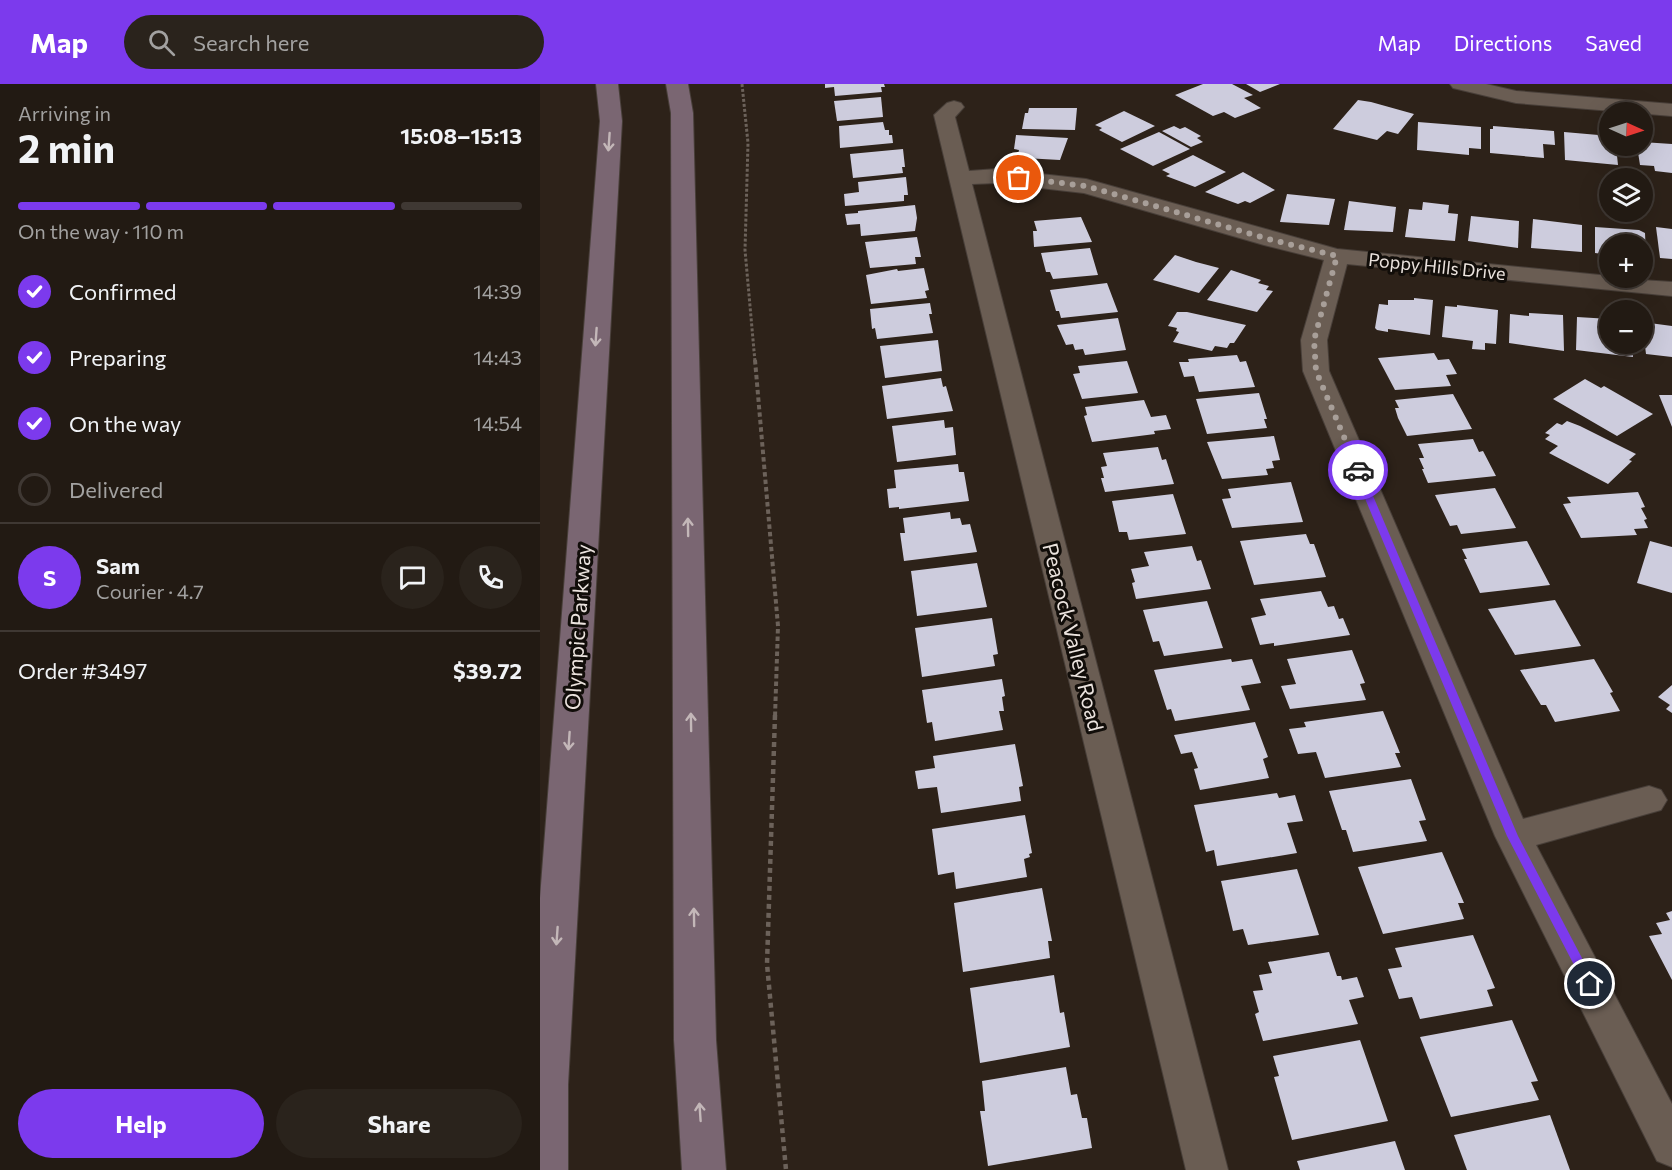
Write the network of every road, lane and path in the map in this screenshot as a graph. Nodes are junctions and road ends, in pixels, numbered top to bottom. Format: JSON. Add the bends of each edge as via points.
{"nodes":[{"id":1,"x":607,"y":84,"type":"edge"},
{"id":2,"x":677,"y":84,"type":"edge"},
{"id":3,"x":742,"y":84,"type":"edge"},
{"id":4,"x":1460,"y":84,"type":"edge"},
{"id":5,"x":954,"y":107,"type":"dead end"},
{"id":6,"x":1672,"y":110,"type":"edge"},
{"id":7,"x":960,"y":178,"type":"junction"},
{"id":8,"x":1337,"y":256,"type":"junction"},
{"id":9,"x":1672,"y":289,"type":"edge"},
{"id":10,"x":1649,"y":800,"type":"dead end"},
{"id":11,"x":1513,"y":836,"type":"junction"},
{"id":12,"x":1672,"y":1147,"type":"edge"},
{"id":13,"x":546,"y":1170,"type":"edge"},
{"id":14,"x":704,"y":1170,"type":"edge"},
{"id":15,"x":786,"y":1170,"type":"edge"},
{"id":16,"x":1207,"y":1170,"type":"edge"}],
"edges":[{"from":1,"to":13,"type":"main road","name":"Olympic Parkway","one_way":true,"via":[[610,121],[547,1085]]},
{"from":14,"to":2,"type":"main road","one_way":true,"via":[[695,1040],[682,113]]},
{"from":3,"to":15,"type":"path","via":[[748,143],[745,250],[778,626],[767,964]]},
{"from":4,"to":6,"type":"street","via":[[1537,99]]},
{"from":5,"to":7,"type":"street","name":"Peacock Valley Road","via":[[944,116]]},
{"from":7,"to":8,"type":"street","name":"Poppy Hills Drive","via":[[997,176],[1086,186]]},
{"from":7,"to":16,"type":"street","name":"Peacock Valley Road"},
{"from":8,"to":9,"type":"street","name":"Poppy Hills Drive"},
{"from":8,"to":11,"type":"street","via":[[1314,340],[1316,371]]},
{"from":10,"to":11,"type":"street"},
{"from":11,"to":12,"type":"street"}]}
